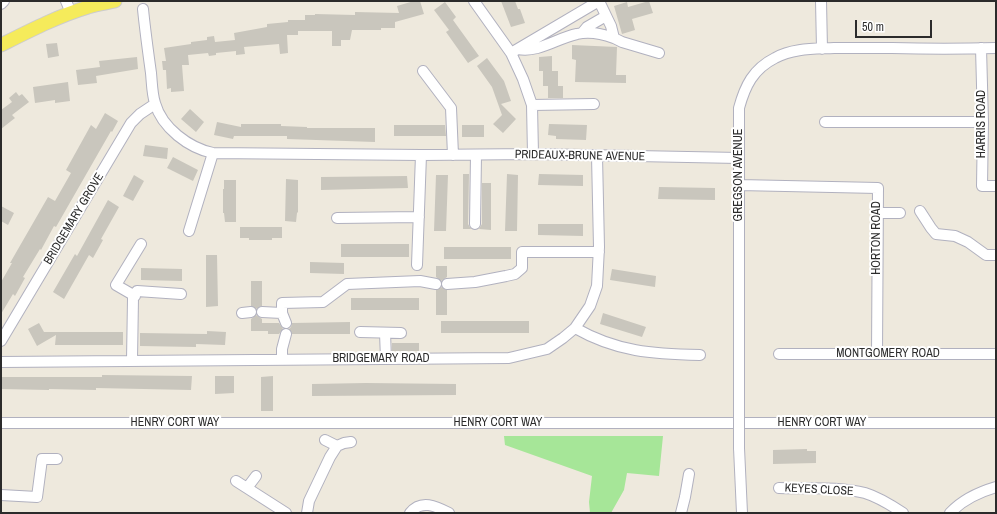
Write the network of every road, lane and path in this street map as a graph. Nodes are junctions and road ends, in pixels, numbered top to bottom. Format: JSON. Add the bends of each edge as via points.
{"nodes":[{"id":1,"x":4,"y":1,"type":"edge"},
{"id":2,"x":66,"y":1,"type":"edge"},
{"id":3,"x":115,"y":1,"type":"edge"},
{"id":4,"x":474,"y":1,"type":"edge"},
{"id":5,"x":599,"y":1,"type":"edge"},
{"id":6,"x":821,"y":1,"type":"edge"},
{"id":7,"x":1,"y":4,"type":"edge"},
{"id":8,"x":143,"y":9,"type":"dead end"},
{"id":9,"x":71,"y":13,"type":"junction"},
{"id":10,"x":606,"y":16,"type":"junction"},
{"id":11,"x":582,"y":33,"type":"junction"},
{"id":12,"x":614,"y":38,"type":"junction"},
{"id":13,"x":1,"y":46,"type":"edge"},
{"id":14,"x":981,"y":48,"type":"junction"},
{"id":15,"x":996,"y":48,"type":"edge"},
{"id":16,"x":822,"y":49,"type":"junction"},
{"id":17,"x":514,"y":51,"type":"junction"},
{"id":18,"x":659,"y":53,"type":"dead end"},
{"id":19,"x":423,"y":71,"type":"dead end"},
{"id":20,"x":155,"y":104,"type":"junction"},
{"id":21,"x":594,"y":104,"type":"dead end"},
{"id":22,"x":532,"y":105,"type":"junction"},
{"id":23,"x":826,"y":122,"type":"dead end"},
{"id":24,"x":982,"y":122,"type":"junction"},
{"id":25,"x":213,"y":153,"type":"junction"},
{"id":26,"x":533,"y":154,"type":"junction"},
{"id":27,"x":421,"y":155,"type":"junction"},
{"id":28,"x":453,"y":155,"type":"junction"},
{"id":29,"x":476,"y":155,"type":"junction"},
{"id":30,"x":597,"y":156,"type":"junction"},
{"id":31,"x":739,"y":158,"type":"junction"},
{"id":32,"x":739,"y":185,"type":"junction"},
{"id":33,"x":996,"y":186,"type":"edge"},
{"id":34,"x":920,"y":211,"type":"dead end"},
{"id":35,"x":878,"y":213,"type":"junction"},
{"id":36,"x":900,"y":213,"type":"dead end"},
{"id":37,"x":419,"y":217,"type":"junction"},
{"id":38,"x":337,"y":218,"type":"dead end"},
{"id":39,"x":475,"y":224,"type":"dead end"},
{"id":40,"x":189,"y":231,"type":"dead end"},
{"id":41,"x":141,"y":244,"type":"dead end"},
{"id":42,"x":599,"y":252,"type":"junction"},
{"id":43,"x":996,"y":255,"type":"edge"},
{"id":44,"x":417,"y":265,"type":"dead end"},
{"id":45,"x":436,"y":284,"type":"dead end"},
{"id":46,"x":447,"y":284,"type":"dead end"},
{"id":47,"x":181,"y":294,"type":"dead end"},
{"id":48,"x":134,"y":296,"type":"junction"},
{"id":49,"x":262,"y":312,"type":"dead end"},
{"id":50,"x":575,"y":328,"type":"junction"},
{"id":51,"x":360,"y":332,"type":"dead end"},
{"id":52,"x":385,"y":333,"type":"junction"},
{"id":53,"x":401,"y":333,"type":"dead end"},
{"id":54,"x":286,"y":334,"type":"dead end"},
{"id":55,"x":1,"y":341,"type":"edge"},
{"id":56,"x":779,"y":354,"type":"dead end"},
{"id":57,"x":877,"y":354,"type":"junction"},
{"id":58,"x":996,"y":354,"type":"edge"},
{"id":59,"x":700,"y":355,"type":"dead end"},
{"id":60,"x":282,"y":359,"type":"junction"},
{"id":61,"x":386,"y":359,"type":"junction"},
{"id":62,"x":132,"y":360,"type":"junction"},
{"id":63,"x":1,"y":362,"type":"edge"},
{"id":64,"x":1,"y":423,"type":"edge"},
{"id":65,"x":996,"y":423,"type":"edge"},
{"id":66,"x":326,"y":440,"type":"dead end"},
{"id":67,"x":351,"y":442,"type":"dead end"},
{"id":68,"x":337,"y":446,"type":"junction"},
{"id":69,"x":57,"y":459,"type":"dead end"},
{"id":70,"x":689,"y":474,"type":"dead end"},
{"id":71,"x":256,"y":476,"type":"dead end"},
{"id":72,"x":236,"y":481,"type":"dead end"},
{"id":73,"x":996,"y":487,"type":"edge"},
{"id":74,"x":247,"y":488,"type":"junction"},
{"id":75,"x":779,"y":488,"type":"dead end"},
{"id":76,"x":1,"y":495,"type":"edge"},
{"id":77,"x":286,"y":513,"type":"edge"},
{"id":78,"x":307,"y":513,"type":"edge"},
{"id":79,"x":410,"y":513,"type":"edge"},
{"id":80,"x":449,"y":513,"type":"edge"},
{"id":81,"x":681,"y":513,"type":"edge"},
{"id":82,"x":742,"y":513,"type":"edge"},
{"id":83,"x":903,"y":513,"type":"edge"},
{"id":84,"x":950,"y":513,"type":"edge"}],
"edges":[{"from":1,"to":7,"type":"street"},
{"from":2,"to":9,"type":"street"},
{"from":3,"to":9,"type":"main road","via":[[89,6]]},
{"from":4,"to":17,"type":"street"},
{"from":5,"to":10,"type":"street"},
{"from":5,"to":17,"type":"street"},
{"from":6,"to":16,"type":"street"},
{"from":8,"to":20,"type":"street"},
{"from":9,"to":13,"type":"main road","via":[[38,26]]},
{"from":10,"to":11,"type":"street","via":[[587,27]]},
{"from":10,"to":12,"type":"street"},
{"from":11,"to":12,"type":"street"},
{"from":11,"to":17,"type":"street","via":[[532,50]]},
{"from":12,"to":18,"type":"street"},
{"from":14,"to":15,"type":"street","name":"GREGSON AVENUE"},
{"from":14,"to":16,"type":"street","name":"GREGSON AVENUE"},
{"from":14,"to":24,"type":"street","name":"HARRIS ROAD"},
{"from":16,"to":31,"type":"street","name":"GREGSON AVENUE","via":[[789,52],[774,58],[754,75],[744,91],[739,108]]},
{"from":17,"to":22,"type":"street"},
{"from":19,"to":28,"type":"street","via":[[451,108]]},
{"from":20,"to":25,"type":"street","name":"PRIDEAUX-BRUNE AVENUE","via":[[162,118],[177,134],[194,147]]},
{"from":20,"to":55,"type":"street","name":"BRIDGEMARY GROVE","via":[[131,123]]},
{"from":21,"to":22,"type":"street"},
{"from":22,"to":26,"type":"street"},
{"from":23,"to":24,"type":"street"},
{"from":24,"to":33,"type":"street","name":"HARRIS ROAD","via":[[982,186]]},
{"from":25,"to":27,"type":"street","name":"PRIDEAUX-BRUNE AVENUE"},
{"from":25,"to":40,"type":"street"},
{"from":26,"to":29,"type":"street","name":"PRIDEAUX-BRUNE AVENUE"},
{"from":26,"to":30,"type":"street","name":"PRIDEAUX-BRUNE AVENUE"},
{"from":27,"to":28,"type":"street","name":"PRIDEAUX-BRUNE AVENUE"},
{"from":27,"to":37,"type":"street"},
{"from":28,"to":29,"type":"street","name":"PRIDEAUX-BRUNE AVENUE"},
{"from":29,"to":39,"type":"street"},
{"from":30,"to":31,"type":"street","name":"PRIDEAUX-BRUNE AVENUE"},
{"from":30,"to":42,"type":"street","name":"BRIDGEMARY ROAD"},
{"from":31,"to":32,"type":"street","name":"GREGSON AVENUE"},
{"from":32,"to":35,"type":"street","name":"HORTON ROAD","via":[[878,188]]},
{"from":32,"to":82,"type":"street","name":"GREGSON AVENUE","bridge":true,"via":[[739,448]]},
{"from":34,"to":43,"type":"street","via":[[936,234],[955,236],[986,255]]},
{"from":35,"to":36,"type":"street"},
{"from":35,"to":57,"type":"street","name":"HORTON ROAD"},
{"from":37,"to":38,"type":"street"},
{"from":37,"to":44,"type":"street"},
{"from":41,"to":48,"type":"street","via":[[116,285]]},
{"from":42,"to":46,"type":"street","via":[[522,252],[522,268],[515,274],[475,282]]},
{"from":42,"to":50,"type":"street","name":"BRIDGEMARY ROAD","via":[[597,286],[590,306]]},
{"from":45,"to":49,"type":"street","via":[[420,281],[347,284],[323,302],[282,303],[284,318]]},
{"from":47,"to":48,"type":"street","via":[[137,291]]},
{"from":48,"to":62,"type":"street"},
{"from":50,"to":59,"type":"street","via":[[592,338],[616,346],[658,354]]},
{"from":50,"to":61,"type":"street","name":"BRIDGEMARY ROAD","via":[[547,349],[509,358]]},
{"from":51,"to":52,"type":"street"},
{"from":52,"to":53,"type":"street"},
{"from":52,"to":61,"type":"street"},
{"from":54,"to":60,"type":"street"},
{"from":56,"to":57,"type":"street","name":"MONTGOMERY ROAD"},
{"from":57,"to":58,"type":"street","name":"MONTGOMERY ROAD"},
{"from":60,"to":61,"type":"street","name":"BRIDGEMARY ROAD"},
{"from":60,"to":62,"type":"street","name":"BRIDGEMARY ROAD"},
{"from":62,"to":63,"type":"street","name":"BRIDGEMARY ROAD"},
{"from":64,"to":65,"type":"street","name":"HENRY CORT WAY"},
{"from":66,"to":68,"type":"street"},
{"from":67,"to":68,"type":"street"},
{"from":68,"to":78,"type":"street","via":[[309,500]]},
{"from":69,"to":76,"type":"street","via":[[42,459],[37,497]]},
{"from":70,"to":81,"type":"street"},
{"from":71,"to":74,"type":"street"},
{"from":72,"to":74,"type":"street"},
{"from":73,"to":84,"type":"street","via":[[968,498]]},
{"from":74,"to":77,"type":"street"},
{"from":75,"to":83,"type":"street","name":"KEYES CLOSE","via":[[865,493]]},
{"from":79,"to":80,"type":"street","via":[[413,509],[430,504]]}]}
